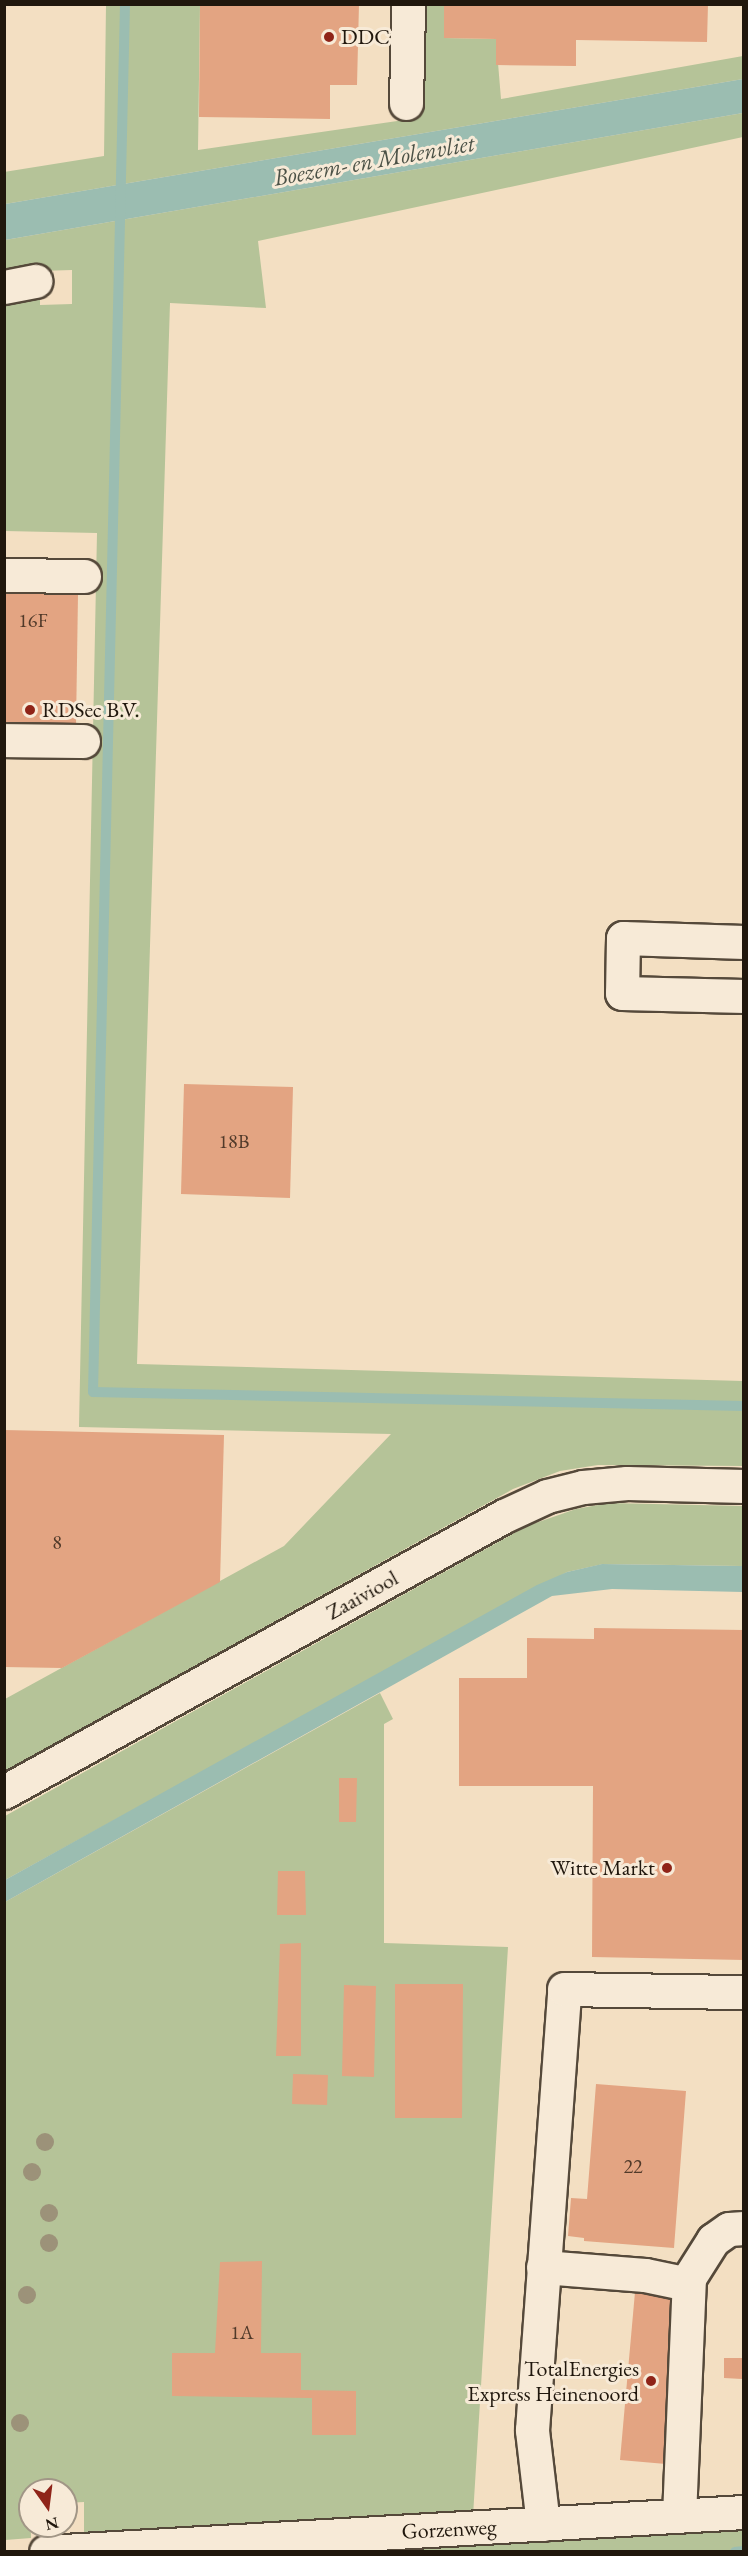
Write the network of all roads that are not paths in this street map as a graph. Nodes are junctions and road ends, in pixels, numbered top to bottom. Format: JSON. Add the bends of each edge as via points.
{"nodes":[{"id":1,"x":408,"y":4,"type":"edge"},
{"id":2,"x":406,"y":103,"type":"dead end"},
{"id":3,"x":4,"y":574,"type":"edge"},
{"id":4,"x":84,"y":576,"type":"dead end"},
{"id":5,"x":4,"y":740,"type":"edge"},
{"id":6,"x":83,"y":741,"type":"dead end"},
{"id":7,"x":744,"y":942,"type":"edge"},
{"id":8,"x":744,"y":996,"type":"edge"},
{"id":9,"x":744,"y":1486,"type":"edge"},
{"id":10,"x":4,"y":1792,"type":"edge"},
{"id":11,"x":744,"y":1992,"type":"edge"},
{"id":12,"x":744,"y":2228,"type":"edge"},
{"id":13,"x":543,"y":2267,"type":"junction"},
{"id":14,"x":688,"y":2284,"type":"junction"},
{"id":15,"x":744,"y":2512,"type":"edge"},
{"id":16,"x":679,"y":2516,"type":"junction"},
{"id":17,"x":543,"y":2524,"type":"junction"},
{"id":18,"x":46,"y":2552,"type":"edge"}],
"edges":[{"from":1,"to":2,"type":"street"},
{"from":3,"to":4,"type":"street"},
{"from":5,"to":6,"type":"street"},
{"from":7,"to":8,"type":"street","via":[[623,938],[622,993]]},
{"from":9,"to":10,"type":"street","name":"Zaaiviool","via":[[627,1483],[547,1496],[504,1516]]},
{"from":11,"to":13,"type":"street","via":[[564,1989]]},
{"from":12,"to":14,"type":"street","via":[[729,2229],[713,2240],[694,2267]]},
{"from":13,"to":14,"type":"street","via":[[645,2275]]},
{"from":13,"to":17,"type":"street","via":[[532,2430]]},
{"from":14,"to":16,"type":"street"},
{"from":15,"to":16,"type":"street","name":"Gorzenweg"},
{"from":16,"to":17,"type":"street","name":"Gorzenweg"},
{"from":17,"to":18,"type":"street","name":"Gorzenweg"}]}
